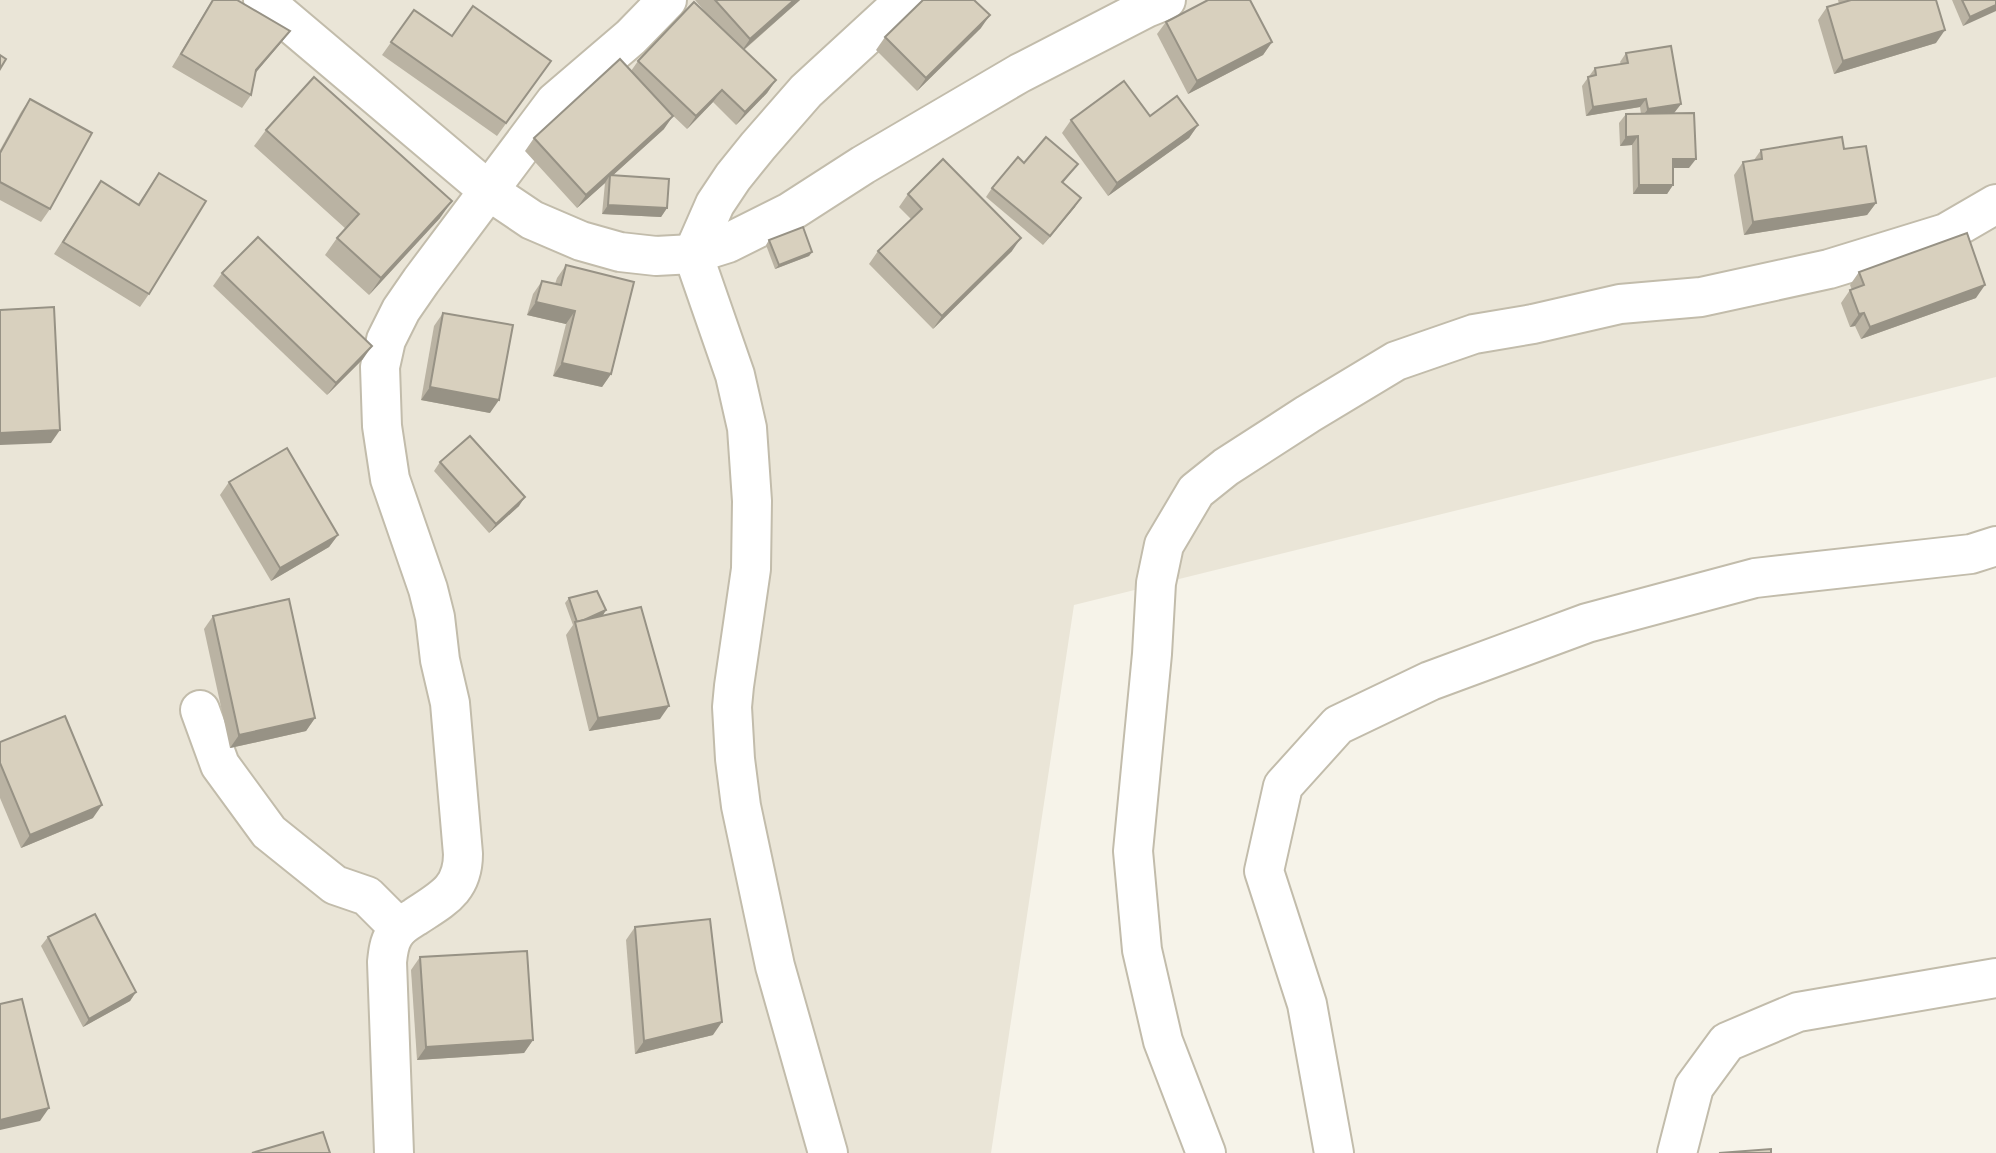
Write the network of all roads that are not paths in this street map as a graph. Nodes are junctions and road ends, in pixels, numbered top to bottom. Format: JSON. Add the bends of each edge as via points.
{"nodes":[{"id":1,"x":263,"y":0,"type":"edge"},
{"id":2,"x":667,"y":0,"type":"edge"},
{"id":3,"x":905,"y":0,"type":"edge"},
{"id":4,"x":1166,"y":0,"type":"edge"},
{"id":5,"x":489,"y":191,"type":"junction"},
{"id":6,"x":1996,"y":204,"type":"edge"},
{"id":7,"x":693,"y":254,"type":"junction"},
{"id":8,"x":1996,"y":546,"type":"edge"},
{"id":9,"x":200,"y":710,"type":"dead end"},
{"id":10,"x":399,"y":928,"type":"junction"},
{"id":11,"x":1996,"y":978,"type":"edge"},
{"id":12,"x":394,"y":1153,"type":"edge"},
{"id":13,"x":828,"y":1153,"type":"edge"},
{"id":14,"x":1206,"y":1153,"type":"edge"},
{"id":15,"x":1334,"y":1153,"type":"edge"},
{"id":16,"x":1677,"y":1153,"type":"edge"}],
"edges":[{"from":1,"to":5,"type":"street"},
{"from":2,"to":5,"type":"street","via":[[555,102]]},
{"from":3,"to":7,"type":"street","via":[[806,91],[758,146],[715,205]]},
{"from":4,"to":7,"type":"street","via":[[1020,73],[790,212],[728,243]]},
{"from":5,"to":7,"type":"street","via":[[532,220],[581,241],[621,252]]},
{"from":5,"to":10,"type":"street","via":[[401,310],[386,340],[380,368],[390,479],[428,589],[450,703],[463,854],[460,879],[452,889]]},
{"from":6,"to":14,"type":"street","via":[[1946,233],[1829,269],[1701,297],[1620,304],[1474,334],[1396,361],[1226,467],[1196,491],[1164,545],[1156,583],[1133,851],[1142,950],[1163,1041]]},
{"from":7,"to":13,"type":"street","via":[[735,374],[747,428],[751,569],[732,707],[741,806],[781,990]]},
{"from":8,"to":15,"type":"street","via":[[1971,554],[1755,578],[1587,623],[1430,681],[1338,725],[1283,786],[1264,871],[1307,1004]]},
{"from":9,"to":10,"type":"street","via":[[220,765],[269,832],[335,885],[367,896]]},
{"from":10,"to":12,"type":"street","via":[[387,962]]},
{"from":11,"to":16,"type":"street","via":[[1798,1012],[1727,1042],[1694,1087]]}]}
